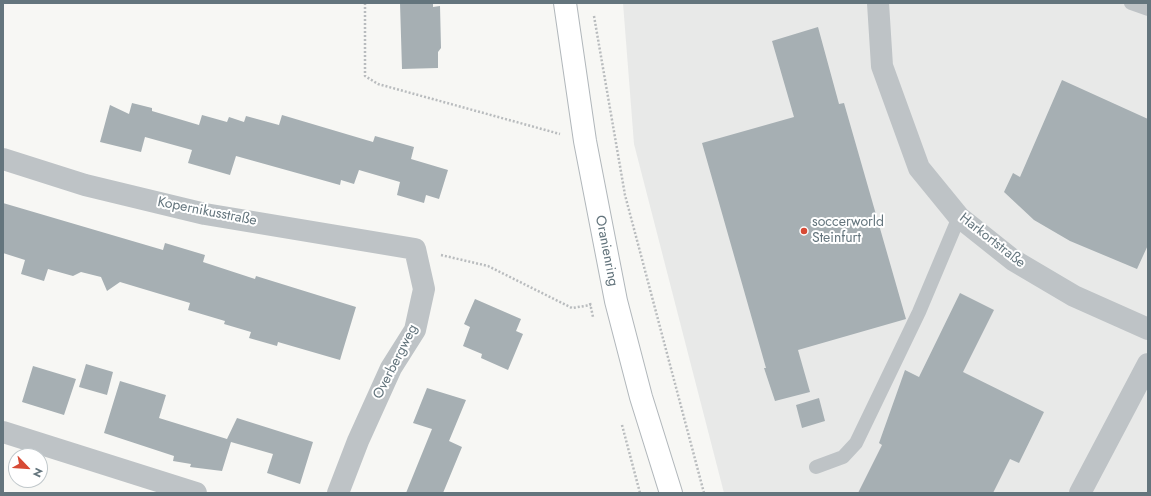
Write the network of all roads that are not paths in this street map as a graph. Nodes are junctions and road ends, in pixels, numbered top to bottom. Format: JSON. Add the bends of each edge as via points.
{"nodes":[{"id":1,"x":565,"y":3,"type":"edge"},
{"id":2,"x":878,"y":3,"type":"edge"},
{"id":3,"x":1131,"y":3,"type":"edge"},
{"id":4,"x":1148,"y":9,"type":"edge"},
{"id":5,"x":3,"y":159,"type":"edge"},
{"id":6,"x":959,"y":217,"type":"junction"},
{"id":7,"x":415,"y":249,"type":"joint"},
{"id":8,"x":1148,"y":329,"type":"edge"},
{"id":9,"x":1148,"y":364,"type":"edge"},
{"id":10,"x":3,"y":432,"type":"edge"},
{"id":11,"x":816,"y":467,"type":"dead end"},
{"id":12,"x":196,"y":493,"type":"edge"},
{"id":13,"x":338,"y":493,"type":"edge"},
{"id":14,"x":671,"y":493,"type":"edge"},
{"id":15,"x":1080,"y":493,"type":"edge"}],
"edges":[{"from":1,"to":14,"type":"street","name":"Oranienring","via":[[585,141],[616,301],[641,397]]},
{"from":2,"to":6,"type":"street","name":"Harkortstraße","via":[[882,66],[919,168]]},
{"from":3,"to":4,"type":"lane"},
{"from":5,"to":7,"type":"street","name":"Kopernikusstraße","via":[[85,185],[205,214]]},
{"from":6,"to":8,"type":"street","name":"Harkortstraße","via":[[1013,260],[1074,296]]},
{"from":6,"to":11,"type":"lane","via":[[919,312],[856,443],[843,457]]},
{"from":7,"to":13,"type":"street","name":"Overbergweg","via":[[424,289],[415,330],[391,368]]},
{"from":9,"to":15,"type":"street"},
{"from":10,"to":12,"type":"street"}]}
